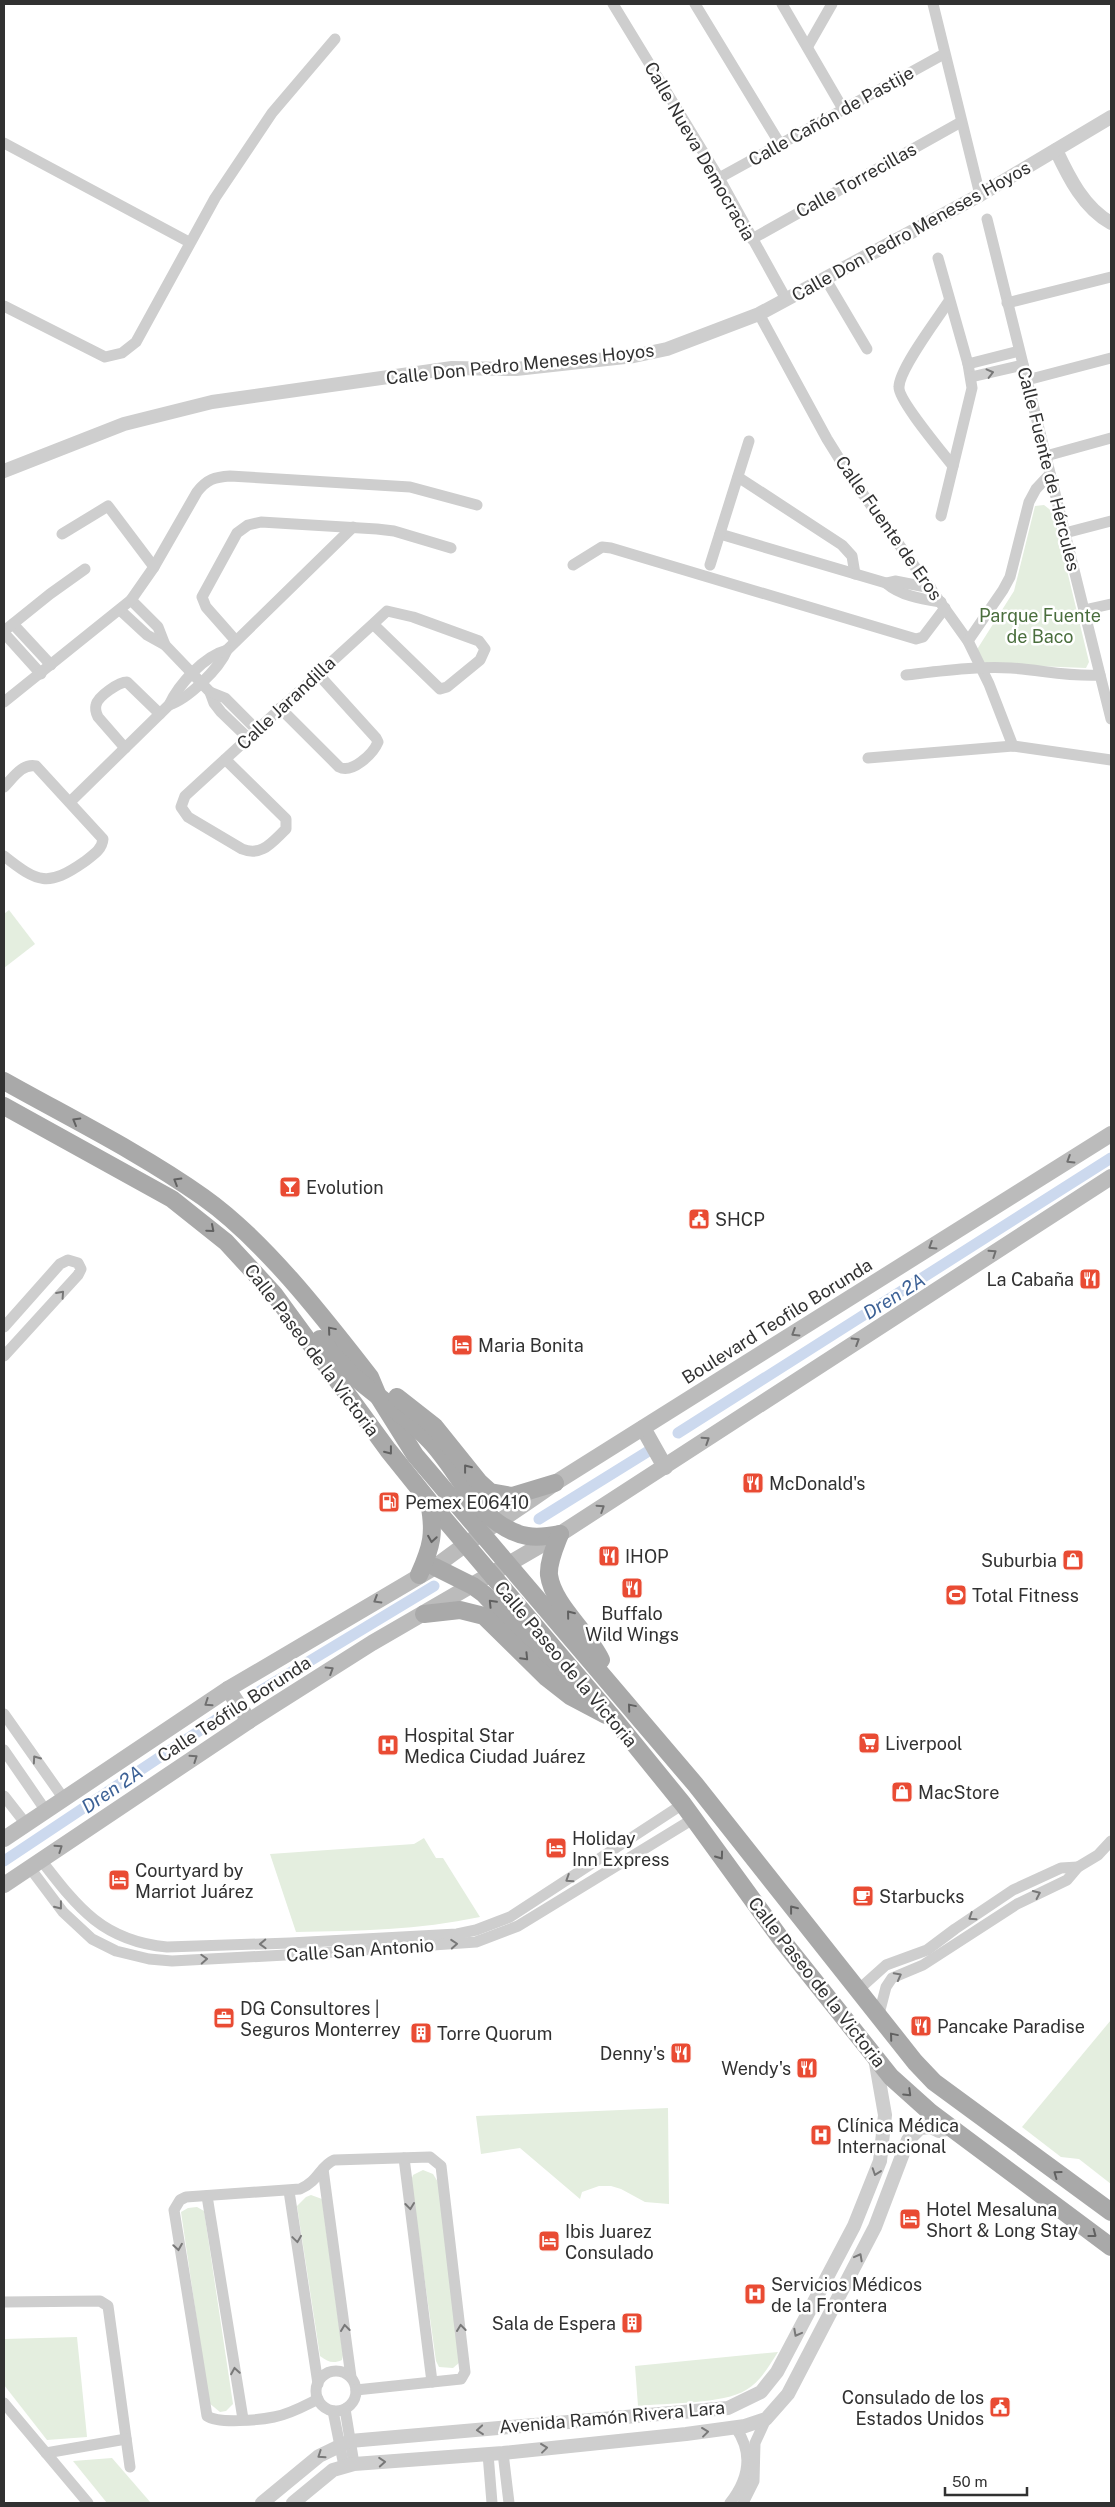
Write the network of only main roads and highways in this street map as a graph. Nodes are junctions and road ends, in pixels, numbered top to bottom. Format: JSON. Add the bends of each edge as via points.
{"nodes":[{"id":1,"x":4,"y":1081,"type":"edge"},
{"id":2,"x":4,"y":1106,"type":"edge"},
{"id":3,"x":1111,"y":1134,"type":"edge"},
{"id":4,"x":68,"y":1142,"type":"junction"},
{"id":5,"x":118,"y":1146,"type":"junction"},
{"id":6,"x":1111,"y":1177,"type":"edge"},
{"id":7,"x":274,"y":1294,"type":"junction"},
{"id":8,"x":370,"y":1377,"type":"junction"},
{"id":9,"x":378,"y":1396,"type":"junction"},
{"id":10,"x":643,"y":1428,"type":"junction"},
{"id":11,"x":665,"y":1467,"type":"junction"},
{"id":12,"x":555,"y":1483,"type":"junction"},
{"id":13,"x":429,"y":1501,"type":"junction"},
{"id":14,"x":498,"y":1523,"type":"junction"},
{"id":15,"x":482,"y":1532,"type":"junction"},
{"id":16,"x":560,"y":1534,"type":"junction"},
{"id":17,"x":465,"y":1543,"type":"junction"},
{"id":18,"x":509,"y":1563,"type":"junction"},
{"id":19,"x":435,"y":1567,"type":"junction"},
{"id":20,"x":491,"y":1574,"type":"junction"},
{"id":21,"x":419,"y":1575,"type":"junction"},
{"id":22,"x":473,"y":1586,"type":"junction"},
{"id":23,"x":424,"y":1614,"type":"junction"},
{"id":24,"x":613,"y":1685,"type":"junction"},
{"id":25,"x":585,"y":1686,"type":"junction"},
{"id":26,"x":228,"y":1689,"type":"junction"},
{"id":27,"x":614,"y":1719,"type":"junction"},
{"id":28,"x":249,"y":1721,"type":"junction"},
{"id":29,"x":695,"y":1784,"type":"junction"},
{"id":30,"x":688,"y":1812,"type":"junction"},
{"id":31,"x":5,"y":1835,"type":"edge"},
{"id":32,"x":760,"y":1867,"type":"junction"},
{"id":33,"x":4,"y":1885,"type":"edge"},
{"id":34,"x":1111,"y":2212,"type":"edge"},
{"id":35,"x":1111,"y":2247,"type":"edge"}],
"edges":[{"from":5,"to":1,"type":"main road","name":"Calle Paseo de la Victoria","one_way":true},
{"from":2,"to":4,"type":"main road","name":"Calle Paseo de la Victoria"},
{"from":3,"to":10,"type":"main road","name":"Boulevard Teofilo Borunda","one_way":true},
{"from":4,"to":5,"type":"main road","via":[[76,1140],[108,1152]]},
{"from":4,"to":7,"type":"main road","name":"Calle Paseo de la Victoria","one_way":true,"via":[[190,1211],[226,1242]]},
{"from":8,"to":5,"type":"main road","name":"Calle Paseo de la Victoria","one_way":true,"via":[[284,1273],[238,1228],[203,1197]]},
{"from":11,"to":6,"type":"main road","one_way":true},
{"from":7,"to":9,"type":"main road","via":[[302,1317],[349,1372]]},
{"from":7,"to":13,"type":"main road","name":"Calle Paseo de la Victoria","one_way":true},
{"from":8,"to":9,"type":"main road","name":"Calle Paseo de la Victoria"},
{"from":12,"to":8,"type":"main road","one_way":true,"via":[[512,1496],[490,1492],[434,1426]]},
{"from":9,"to":14,"type":"main road","via":[[432,1443],[477,1503]]},
{"from":9,"to":15,"type":"main road","name":"Calle Paseo de la Victoria","via":[[414,1454]]},
{"from":10,"to":11,"type":"main road"},
{"from":10,"to":12,"type":"main road","name":"Boulevard Teofilo Borunda"},
{"from":16,"to":11,"type":"main road","one_way":true},
{"from":12,"to":14,"type":"main road","name":"Boulevard Teofilo Borunda"},
{"from":13,"to":17,"type":"main road","name":"Calle Paseo de la Victoria"},
{"from":13,"to":21,"type":"main road","one_way":true,"via":[[434,1526],[432,1542]]},
{"from":14,"to":15,"type":"main road","name":"Boulevard Teofilo Borunda"},
{"from":14,"to":16,"type":"main road","via":[[513,1532],[538,1539]]},
{"from":15,"to":17,"type":"main road","name":"Boulevard Teofilo Borunda"},
{"from":15,"to":18,"type":"main road","name":"Calle Paseo de la Victoria"},
{"from":16,"to":18,"type":"main road"},
{"from":24,"to":16,"type":"main road","one_way":true,"via":[[594,1645],[553,1588],[549,1574],[552,1552]]},
{"from":17,"to":19,"type":"main road","name":"Calle Teófilo Borunda"},
{"from":17,"to":20,"type":"main road","name":"Calle Paseo de la Victoria"},
{"from":18,"to":20,"type":"main road"},
{"from":18,"to":24,"type":"main road","name":"Calle Paseo de la Victoria"},
{"from":19,"to":21,"type":"main road","name":"Calle Teófilo Borunda"},
{"from":19,"to":22,"type":"main road"},
{"from":20,"to":22,"type":"main road","name":"Calle Teófilo Borunda"},
{"from":20,"to":25,"type":"main road","name":"Calle Paseo de la Victoria"},
{"from":21,"to":26,"type":"main road","name":"Calle Teófilo Borunda","one_way":true},
{"from":22,"to":23,"type":"main road","name":"Calle Teófilo Borunda"},
{"from":25,"to":22,"type":"main road","one_way":true,"via":[[554,1669]]},
{"from":23,"to":27,"type":"main road","one_way":true,"via":[[460,1610],[484,1616],[547,1678],[570,1696]]},
{"from":28,"to":23,"type":"main road","name":"Calle Teófilo Borunda","one_way":true},
{"from":29,"to":24,"type":"main road","name":"Calle Paseo de la Victoria","one_way":true},
{"from":25,"to":27,"type":"main road","name":"Calle Paseo de la Victoria"},
{"from":25,"to":29,"type":"main road","via":[[606,1698],[676,1777]]},
{"from":26,"to":28,"type":"main road"},
{"from":26,"to":31,"type":"main road","name":"Calle Teófilo Borunda","one_way":true},
{"from":27,"to":30,"type":"main road","name":"Calle Paseo de la Victoria"},
{"from":33,"to":28,"type":"main road","name":"Calle Teófilo Borunda","one_way":true},
{"from":29,"to":32,"type":"main road","name":"Calle Paseo de la Victoria"},
{"from":30,"to":32,"type":"main road","via":[[697,1808],[729,1846]]},
{"from":30,"to":35,"type":"main road","name":"Calle Paseo de la Victoria","one_way":true,"via":[[781,1939],[906,2092]]},
{"from":34,"to":32,"type":"main road","name":"Calle Paseo de la Victoria","one_way":true,"via":[[934,2082],[878,2018]]}]}
